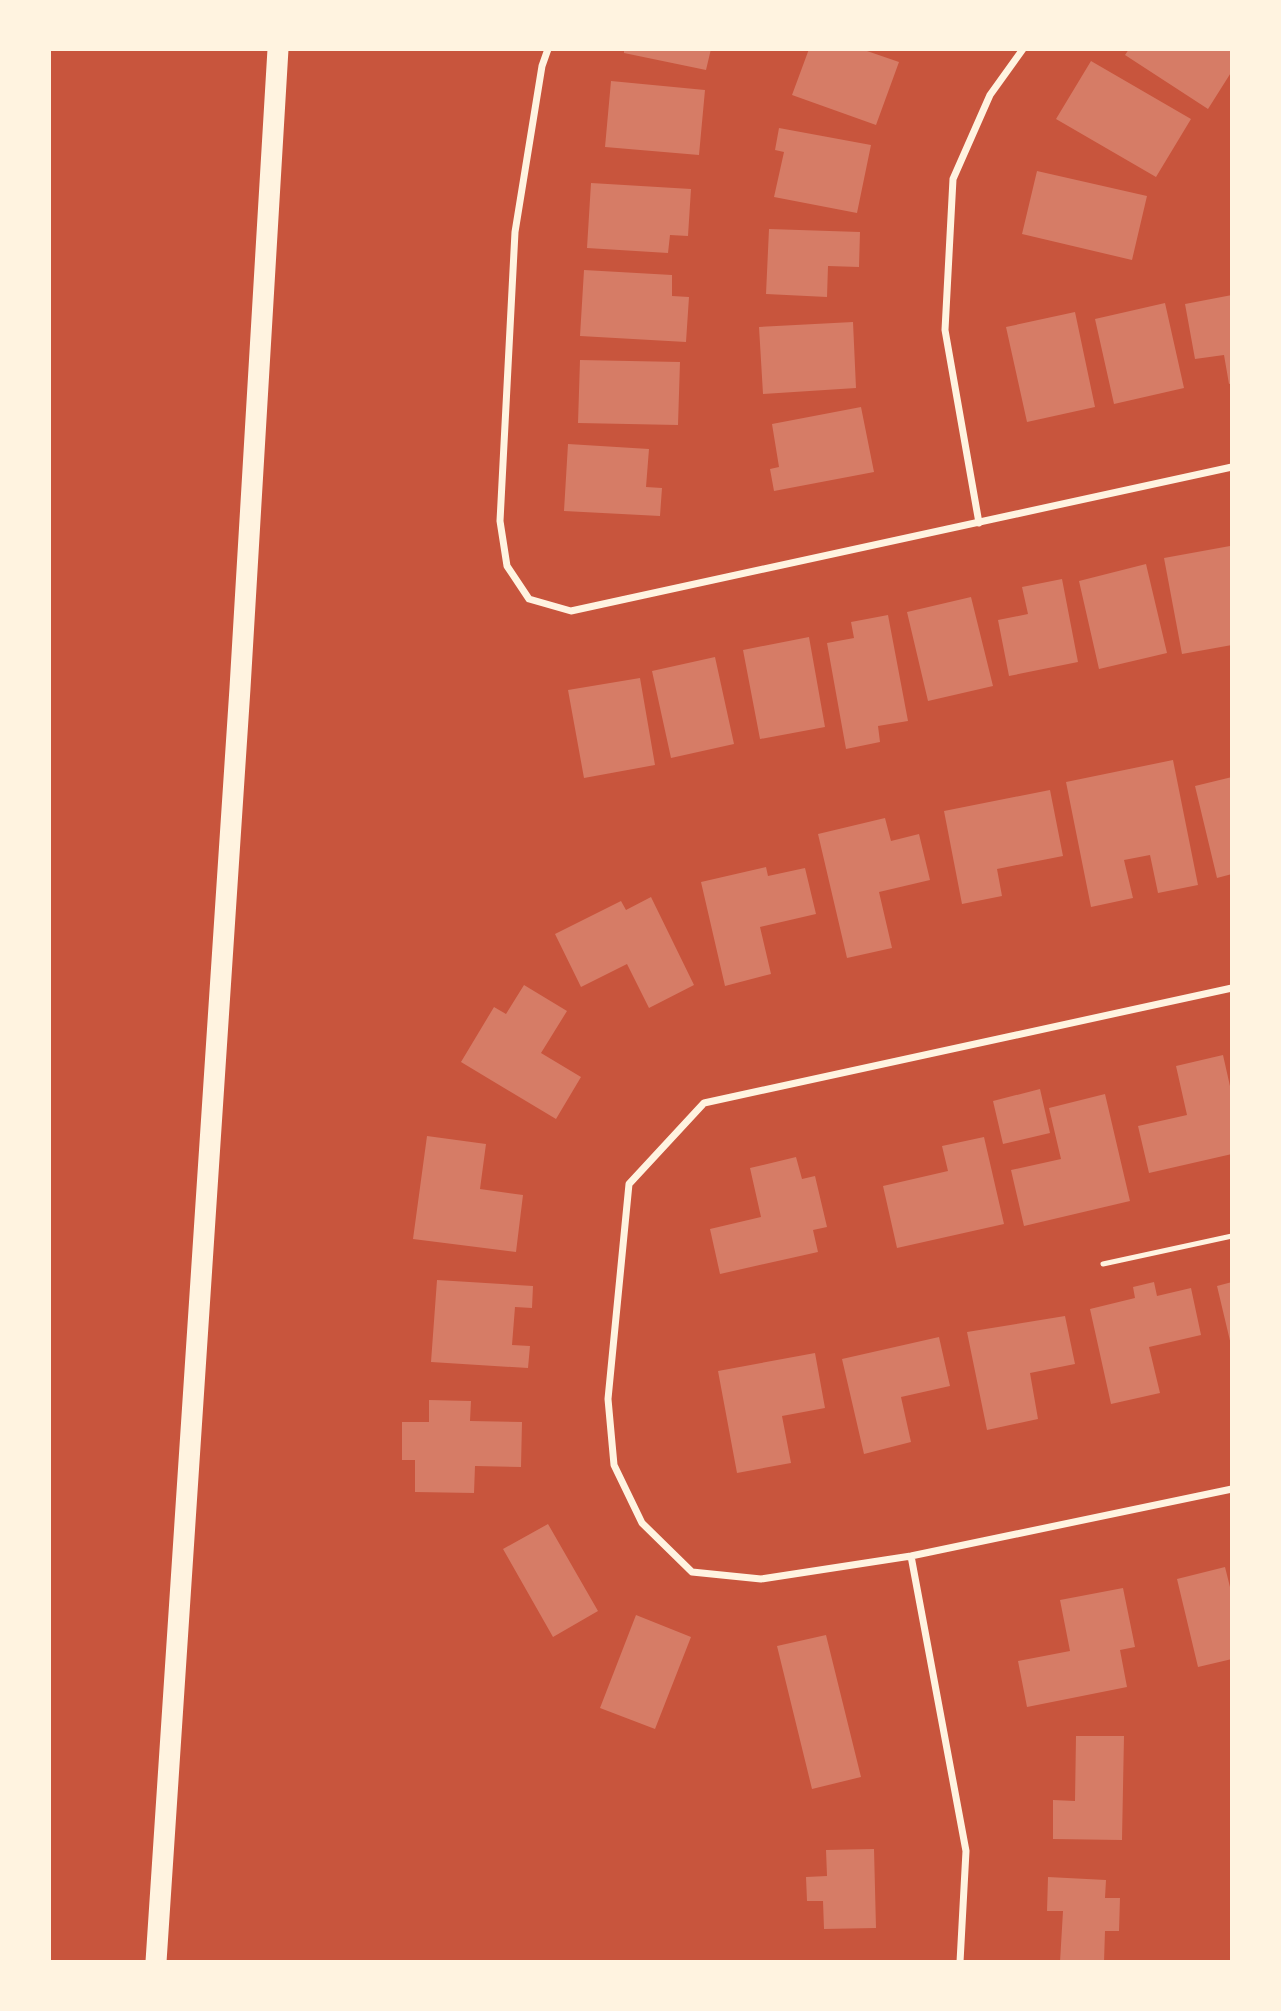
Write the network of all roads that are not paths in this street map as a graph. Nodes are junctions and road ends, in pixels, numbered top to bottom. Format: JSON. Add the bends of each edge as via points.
{"nodes":[{"id":1,"x":278,"y":49,"type":"edge"},
{"id":2,"x":548,"y":49,"type":"edge"},
{"id":3,"x":1023,"y":49,"type":"edge"},
{"id":4,"x":1232,"y":467,"type":"edge"},
{"id":5,"x":979,"y":523,"type":"junction"},
{"id":6,"x":1232,"y":988,"type":"edge"},
{"id":7,"x":1232,"y":1236,"type":"edge"},
{"id":8,"x":1103,"y":1264,"type":"dead end"},
{"id":9,"x":1232,"y":1489,"type":"edge"},
{"id":10,"x":911,"y":1556,"type":"junction"},
{"id":11,"x":156,"y":1962,"type":"edge"},
{"id":12,"x":960,"y":1962,"type":"edge"}],
"edges":[{"from":1,"to":11,"type":"highway"},
{"from":2,"to":5,"type":"street","via":[[515,232],[500,521],[507,566],[528,599],[571,611]]},
{"from":3,"to":5,"type":"street","via":[[990,95],[953,179],[945,330]]},
{"from":4,"to":5,"type":"street"},
{"from":6,"to":10,"type":"street","via":[[704,1103],[629,1184],[608,1399],[614,1465],[642,1522],[692,1572],[761,1579]]},
{"from":7,"to":8,"type":"lane"},
{"from":9,"to":10,"type":"street"},
{"from":10,"to":12,"type":"street","via":[[966,1851]]}]}
